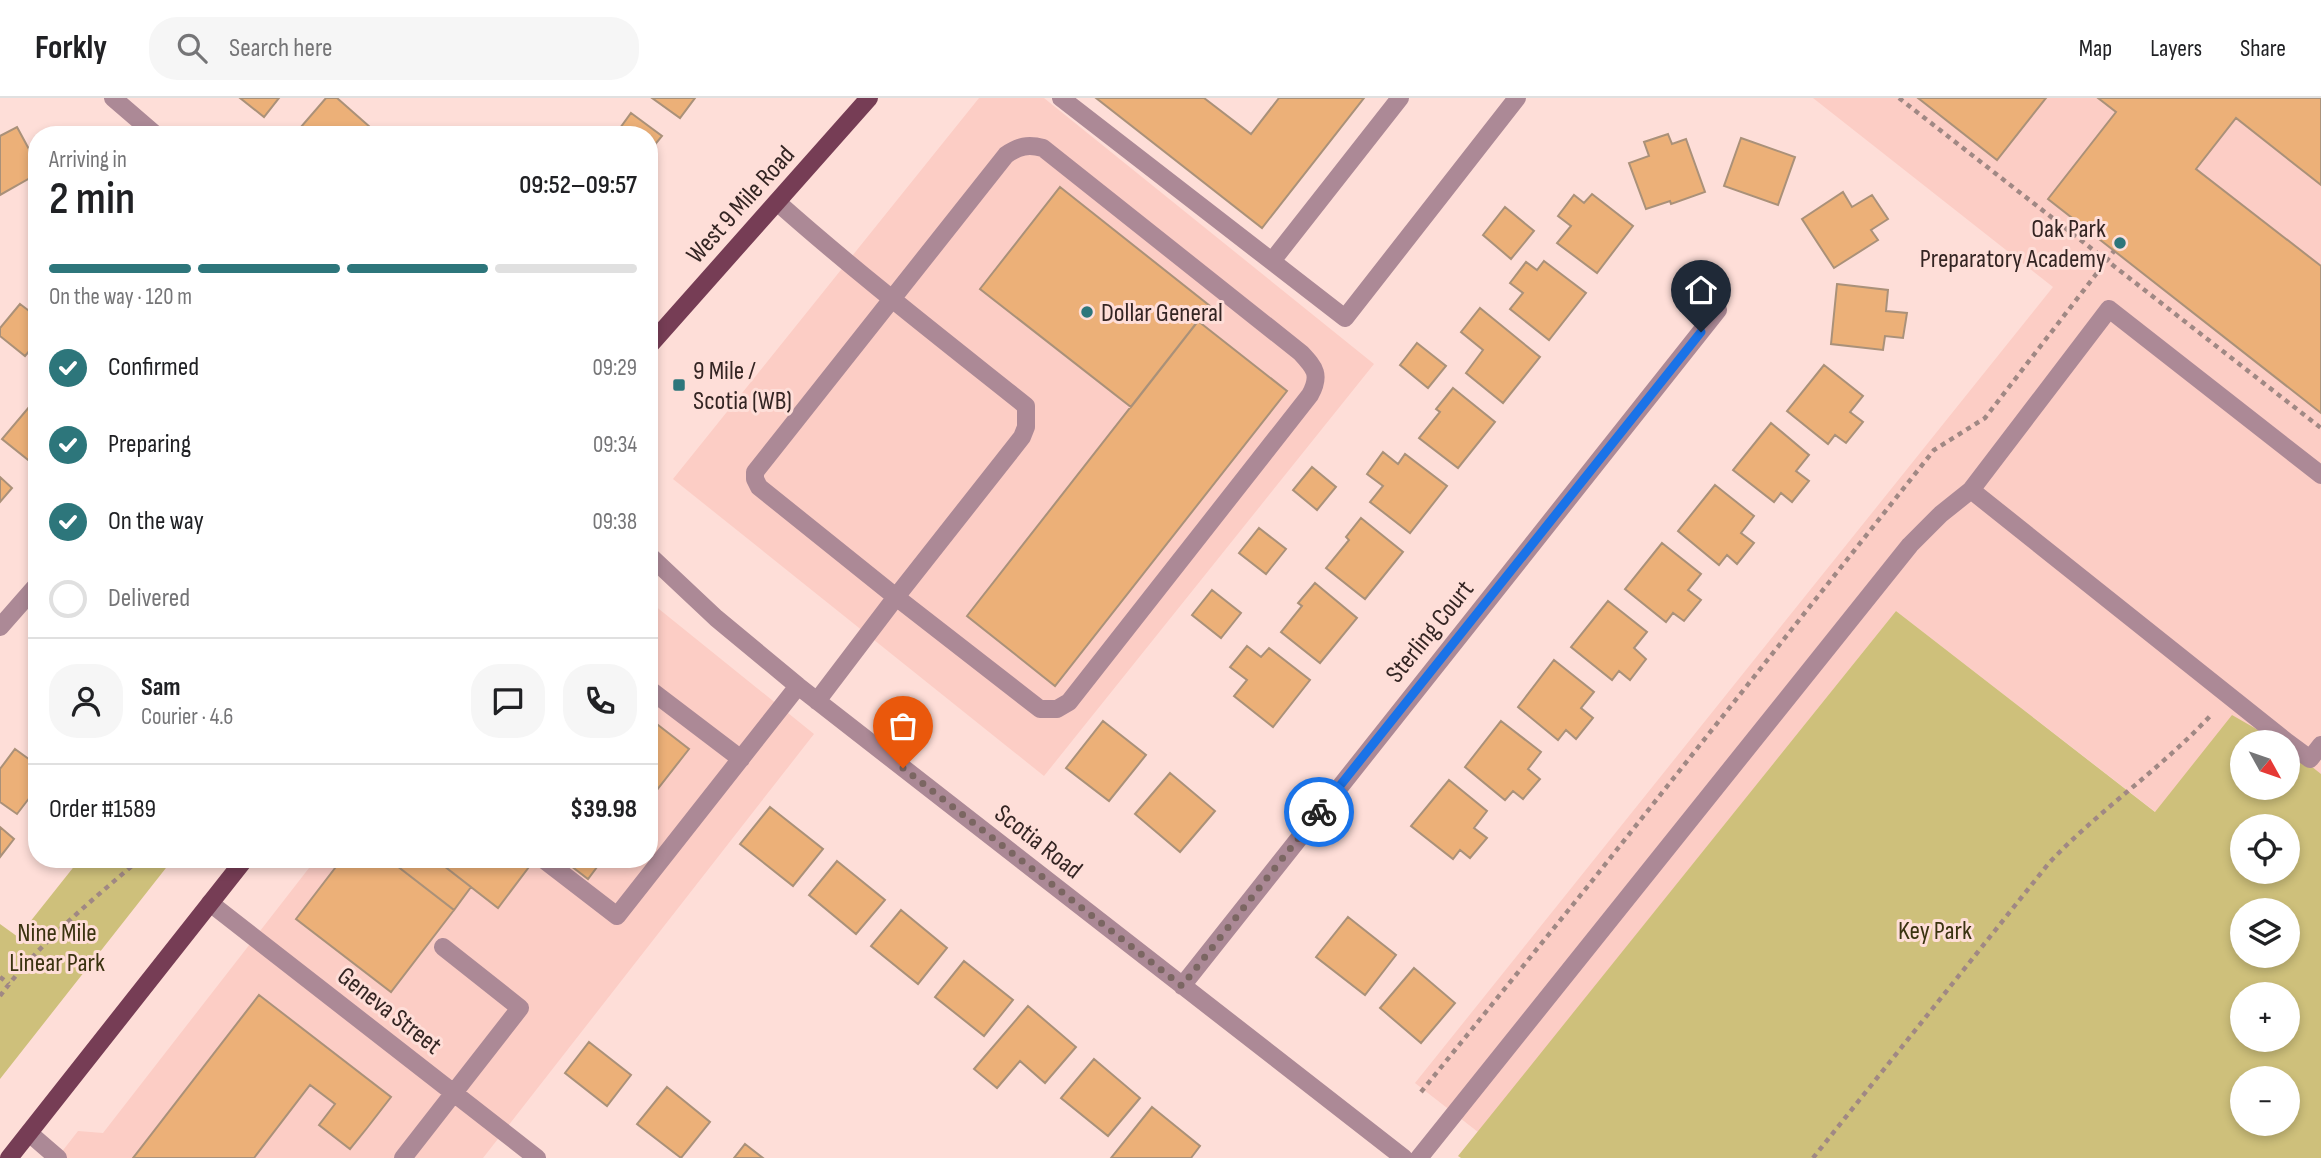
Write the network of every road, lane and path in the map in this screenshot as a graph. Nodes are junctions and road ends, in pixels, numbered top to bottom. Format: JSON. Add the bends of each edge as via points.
{"nodes":[{"id":1,"x":113,"y":98,"type":"edge"},
{"id":2,"x":869,"y":98,"type":"edge"},
{"id":3,"x":1061,"y":98,"type":"edge"},
{"id":4,"x":1400,"y":98,"type":"edge"},
{"id":5,"x":1517,"y":98,"type":"edge"},
{"id":6,"x":1899,"y":98,"type":"edge"},
{"id":7,"x":146,"y":126,"type":"edge"},
{"id":8,"x":777,"y":202,"type":"junction"},
{"id":9,"x":2114,"y":251,"type":"dead end"},
{"id":10,"x":2107,"y":260,"type":"junction"},
{"id":11,"x":1272,"y":261,"type":"junction"},
{"id":12,"x":892,"y":299,"type":"junction"},
{"id":13,"x":1718,"y":310,"type":"dead end"},
{"id":14,"x":658,"y":335,"type":"edge"},
{"id":15,"x":2321,"y":428,"type":"edge"},
{"id":16,"x":2321,"y":475,"type":"edge"},
{"id":17,"x":1971,"y":490,"type":"junction"},
{"id":18,"x":658,"y":563,"type":"edge"},
{"id":19,"x":28,"y":595,"type":"edge"},
{"id":20,"x":896,"y":597,"type":"junction"},
{"id":21,"x":0,"y":627,"type":"edge"},
{"id":22,"x":798,"y":686,"type":"junction"},
{"id":23,"x":658,"y":696,"type":"edge"},
{"id":24,"x":2227,"y":696,"type":"junction"},
{"id":25,"x":817,"y":701,"type":"junction"},
{"id":26,"x":2271,"y":730,"type":"edge"},
{"id":27,"x":2321,"y":745,"type":"edge"},
{"id":28,"x":2300,"y":752,"type":"edge"},
{"id":29,"x":741,"y":759,"type":"junction"},
{"id":30,"x":658,"y":864,"type":"edge"},
{"id":31,"x":129,"y":868,"type":"edge"},
{"id":32,"x":238,"y":868,"type":"edge"},
{"id":33,"x":555,"y":868,"type":"edge"},
{"id":34,"x":655,"y":868,"type":"edge"},
{"id":35,"x":210,"y":903,"type":"junction"},
{"id":36,"x":443,"y":947,"type":"dead end"},
{"id":37,"x":0,"y":977,"type":"edge"},
{"id":38,"x":9,"y":984,"type":"junction"},
{"id":39,"x":1182,"y":986,"type":"junction"},
{"id":40,"x":0,"y":996,"type":"edge"},
{"id":41,"x":1421,"y":1092,"type":"dead end"},
{"id":42,"x":453,"y":1093,"type":"junction"},
{"id":43,"x":29,"y":1133,"type":"junction"},
{"id":44,"x":9,"y":1158,"type":"edge"},
{"id":45,"x":58,"y":1158,"type":"edge"},
{"id":46,"x":403,"y":1158,"type":"edge"},
{"id":47,"x":537,"y":1158,"type":"edge"},
{"id":48,"x":1404,"y":1158,"type":"edge"},
{"id":49,"x":1419,"y":1158,"type":"edge"},
{"id":50,"x":1813,"y":1158,"type":"edge"}],
"edges":[{"from":1,"to":7,"type":"street"},
{"from":2,"to":8,"type":"main road","name":"West 9 Mile Road"},
{"from":3,"to":11,"type":"street"},
{"from":4,"to":11,"type":"street"},
{"from":5,"to":11,"type":"street","via":[[1345,318]]},
{"from":6,"to":10,"type":"path"},
{"from":8,"to":12,"type":"street"},
{"from":8,"to":14,"type":"main road","name":"West 9 Mile Road"},
{"from":9,"to":10,"type":"path"},
{"from":10,"to":15,"type":"path"},
{"from":10,"to":41,"type":"path","via":[[1985,418],[1934,450]]},
{"from":12,"to":20,"type":"street","via":[[1026,405],[1022,437]]},
{"from":12,"to":20,"type":"street","via":[[755,472],[759,487]]},
{"from":12,"to":20,"type":"street","via":[[1006,155],[1032,145],[1043,148],[1301,353],[1314,367],[1316,379],[1310,394],[1095,669],[1069,702],[1057,709],[1040,709]]},
{"from":13,"to":39,"type":"street","name":"Sterling Court"},
{"from":16,"to":17,"type":"street","via":[[2109,309]]},
{"from":17,"to":24,"type":"street"},
{"from":17,"to":49,"type":"street","via":[[1910,545]]},
{"from":18,"to":22,"type":"street","name":"Scotia Road"},
{"from":19,"to":21,"type":"street"},
{"from":20,"to":25,"type":"street"},
{"from":22,"to":25,"type":"street","name":"Scotia Road"},
{"from":22,"to":29,"type":"street"},
{"from":23,"to":29,"type":"street"},
{"from":24,"to":26,"type":"street"},
{"from":24,"to":50,"type":"path","via":[[2182,744],[2049,863]]},
{"from":25,"to":39,"type":"street","name":"Scotia Road"},
{"from":27,"to":28,"type":"street","via":[[2310,759]]},
{"from":29,"to":30,"type":"street"},
{"from":31,"to":38,"type":"path","via":[[80,909]]},
{"from":32,"to":35,"type":"main road"},
{"from":33,"to":34,"type":"street","via":[[617,916]]},
{"from":35,"to":42,"type":"street","name":"Geneva Street"},
{"from":35,"to":43,"type":"main road"},
{"from":36,"to":42,"type":"street","via":[[520,1008]]},
{"from":37,"to":38,"type":"path"},
{"from":38,"to":40,"type":"path"},
{"from":39,"to":48,"type":"street","name":"Scotia Road"},
{"from":42,"to":46,"type":"street"},
{"from":42,"to":47,"type":"street","name":"Geneva Street"},
{"from":43,"to":44,"type":"main road"},
{"from":43,"to":45,"type":"street"}]}
